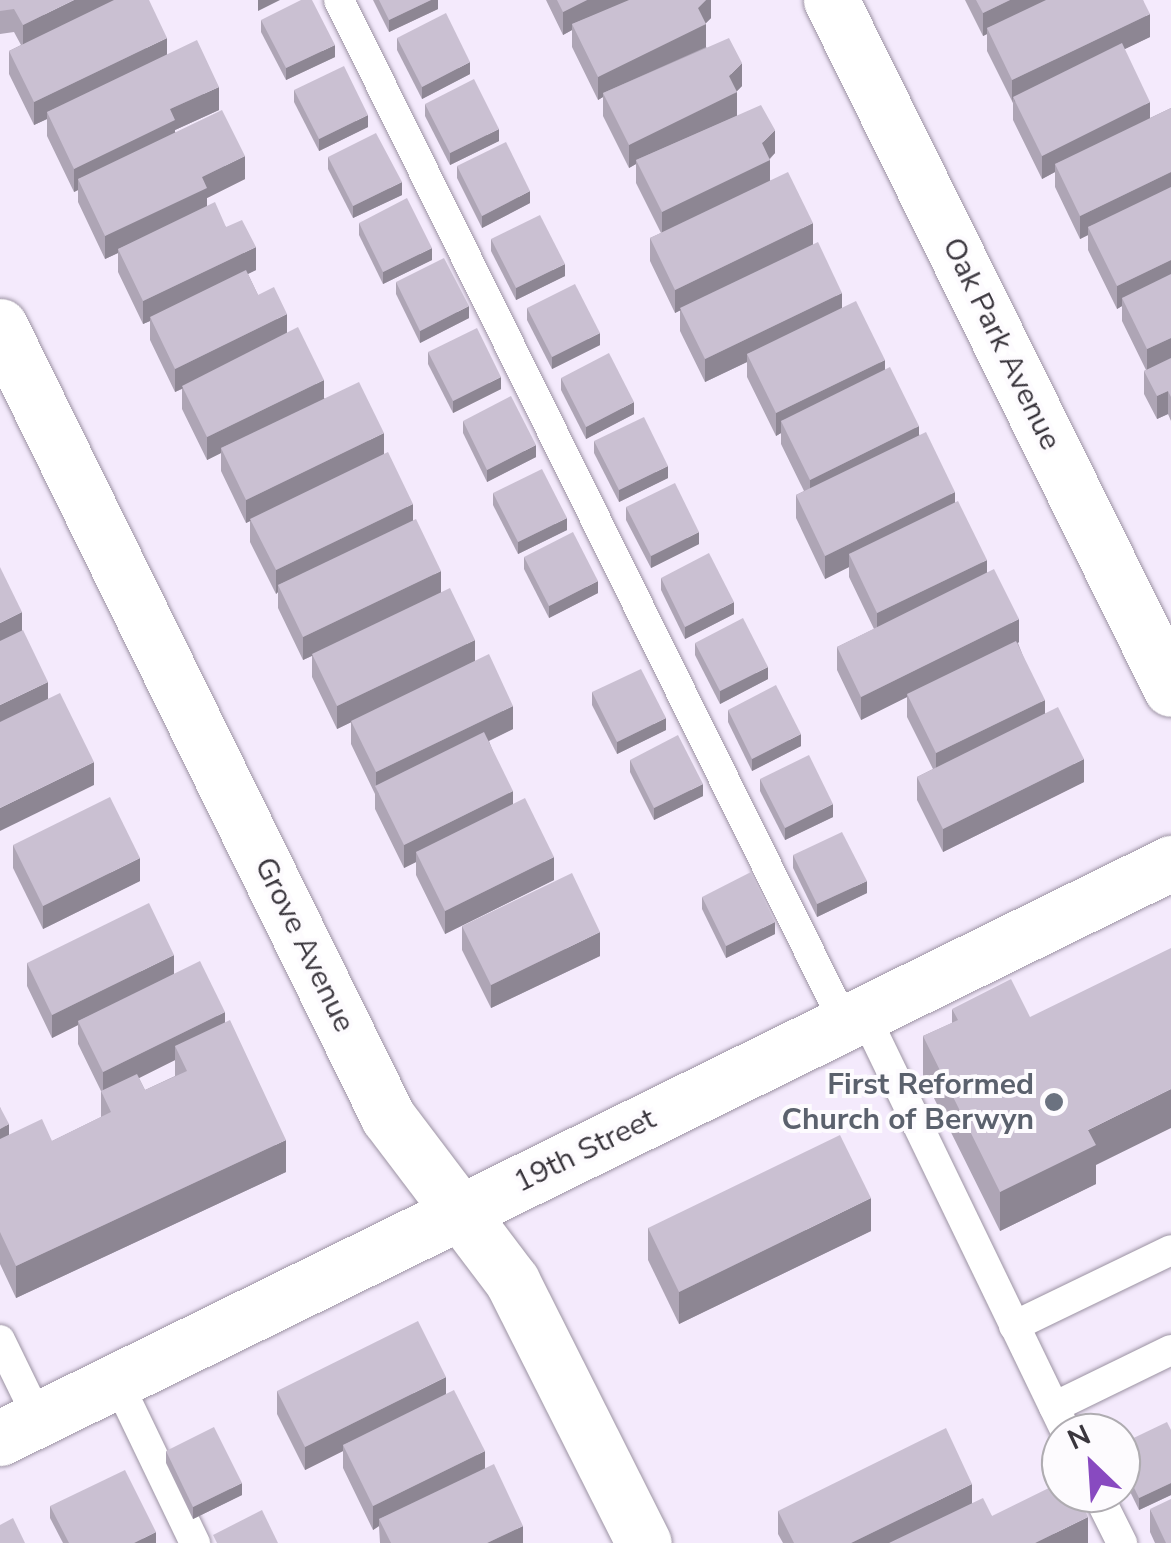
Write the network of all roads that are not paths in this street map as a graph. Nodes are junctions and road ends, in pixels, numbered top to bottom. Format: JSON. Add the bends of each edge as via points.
{"nodes":[{"id":1,"x":338,"y":0,"type":"edge"},
{"id":2,"x":831,"y":0,"type":"edge"},
{"id":3,"x":0,"y":326,"type":"edge"},
{"id":4,"x":1171,"y":689,"type":"edge"},
{"id":5,"x":1171,"y":864,"type":"edge"},
{"id":6,"x":854,"y":1018,"type":"junction"},
{"id":7,"x":460,"y":1212,"type":"junction"},
{"id":8,"x":1171,"y":1250,"type":"edge"},
{"id":9,"x":1014,"y":1326,"type":"junction"},
{"id":10,"x":0,"y":1340,"type":"edge"},
{"id":11,"x":1171,"y":1350,"type":"edge"},
{"id":12,"x":117,"y":1381,"type":"junction"},
{"id":13,"x":1058,"y":1413,"type":"edge"},
{"id":14,"x":1072,"y":1413,"type":"edge"},
{"id":15,"x":19,"y":1429,"type":"edge"},
{"id":16,"x":1107,"y":1513,"type":"edge"},
{"id":17,"x":196,"y":1543,"type":"edge"},
{"id":18,"x":644,"y":1543,"type":"edge"},
{"id":19,"x":1122,"y":1543,"type":"edge"}],
"edges":[{"from":1,"to":6,"type":"lane"},
{"from":2,"to":4,"type":"street","name":"Oak Park Avenue"},
{"from":3,"to":7,"type":"street","name":"Grove Avenue","via":[[388,1117]]},
{"from":5,"to":6,"type":"street","name":"19th Street"},
{"from":6,"to":7,"type":"street","name":"19th Street"},
{"from":6,"to":9,"type":"lane"},
{"from":7,"to":12,"type":"street","name":"19th Street"},
{"from":7,"to":18,"type":"street","name":"Grove Avenue","via":[[512,1280]]},
{"from":8,"to":9,"type":"lane"},
{"from":9,"to":13,"type":"lane"},
{"from":10,"to":15,"type":"lane"},
{"from":11,"to":14,"type":"lane"},
{"from":12,"to":15,"type":"street","name":"19th Street"},
{"from":12,"to":17,"type":"lane"},
{"from":16,"to":19,"type":"lane"}]}
